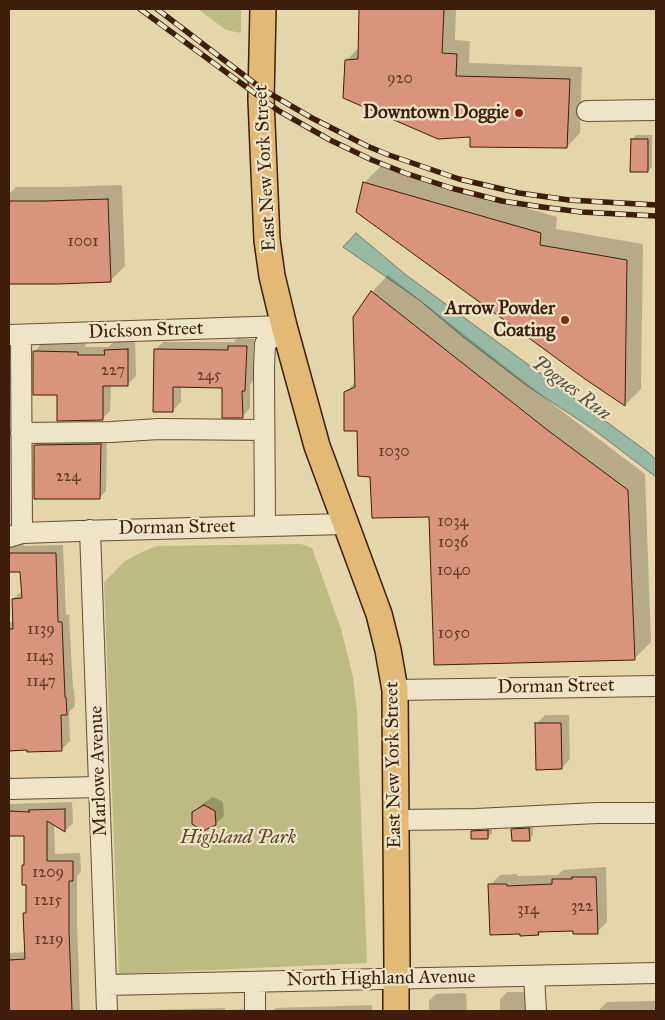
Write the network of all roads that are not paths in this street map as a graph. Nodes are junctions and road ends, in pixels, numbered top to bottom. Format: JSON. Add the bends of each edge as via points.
{"nodes":[{"id":1,"x":263,"y":9,"type":"edge"},
{"id":2,"x":656,"y":110,"type":"edge"},
{"id":3,"x":587,"y":111,"type":"dead end"},
{"id":4,"x":284,"y":326,"type":"junction"},
{"id":5,"x":15,"y":335,"type":"edge"},
{"id":6,"x":264,"y":430,"type":"junction"},
{"id":7,"x":22,"y":433,"type":"junction"},
{"id":8,"x":345,"y":524,"type":"junction"},
{"id":9,"x":265,"y":526,"type":"junction"},
{"id":10,"x":90,"y":530,"type":"junction"},
{"id":11,"x":16,"y":535,"type":"edge"},
{"id":12,"x":656,"y":686,"type":"edge"},
{"id":13,"x":395,"y":690,"type":"junction"},
{"id":14,"x":99,"y":788,"type":"junction"},
{"id":15,"x":9,"y":789,"type":"edge"},
{"id":16,"x":656,"y":813,"type":"edge"},
{"id":17,"x":396,"y":820,"type":"junction"},
{"id":18,"x":656,"y":973,"type":"edge"},
{"id":19,"x":534,"y":976,"type":"junction"},
{"id":20,"x":396,"y":978,"type":"junction"},
{"id":21,"x":255,"y":982,"type":"junction"},
{"id":22,"x":106,"y":985,"type":"junction"},
{"id":23,"x":107,"y":1011,"type":"edge"},
{"id":24,"x":255,"y":1011,"type":"edge"},
{"id":25,"x":396,"y":1011,"type":"edge"},
{"id":26,"x":536,"y":1011,"type":"edge"}],
"edges":[{"from":1,"to":4,"type":"main road","name":"East New York Street","via":[[262,99],[268,240],[272,276]]},
{"from":2,"to":3,"type":"street"},
{"from":4,"to":5,"type":"street","name":"Dickson Street"},
{"from":4,"to":6,"type":"street","via":[[265,344]]},
{"from":4,"to":8,"type":"main road","name":"East New York Street","via":[[317,446]]},
{"from":5,"to":7,"type":"street"},
{"from":6,"to":7,"type":"street"},
{"from":6,"to":9,"type":"street"},
{"from":7,"to":11,"type":"street"},
{"from":8,"to":9,"type":"street","name":"Dorman Street"},
{"from":8,"to":13,"type":"main road","name":"East New York Street","via":[[378,614]]},
{"from":9,"to":10,"type":"street","name":"Dorman Street"},
{"from":10,"to":11,"type":"street","name":"Dorman Street"},
{"from":10,"to":14,"type":"street","name":"Marlowe Avenue"},
{"from":12,"to":13,"type":"street","name":"Dorman Street"},
{"from":13,"to":17,"type":"main road","name":"East New York Street"},
{"from":14,"to":15,"type":"street"},
{"from":14,"to":22,"type":"street","name":"Marlowe Avenue"},
{"from":16,"to":17,"type":"street"},
{"from":17,"to":20,"type":"main road","name":"East New York Street"},
{"from":18,"to":19,"type":"street","name":"North Highland Avenue"},
{"from":19,"to":20,"type":"street","name":"North Highland Avenue"},
{"from":19,"to":26,"type":"street"},
{"from":20,"to":21,"type":"street","name":"North Highland Avenue"},
{"from":20,"to":25,"type":"main road","name":"East New York Street"},
{"from":21,"to":22,"type":"street","name":"North Highland Avenue"},
{"from":21,"to":24,"type":"street"},
{"from":22,"to":23,"type":"street","name":"Marlowe Avenue"}]}
